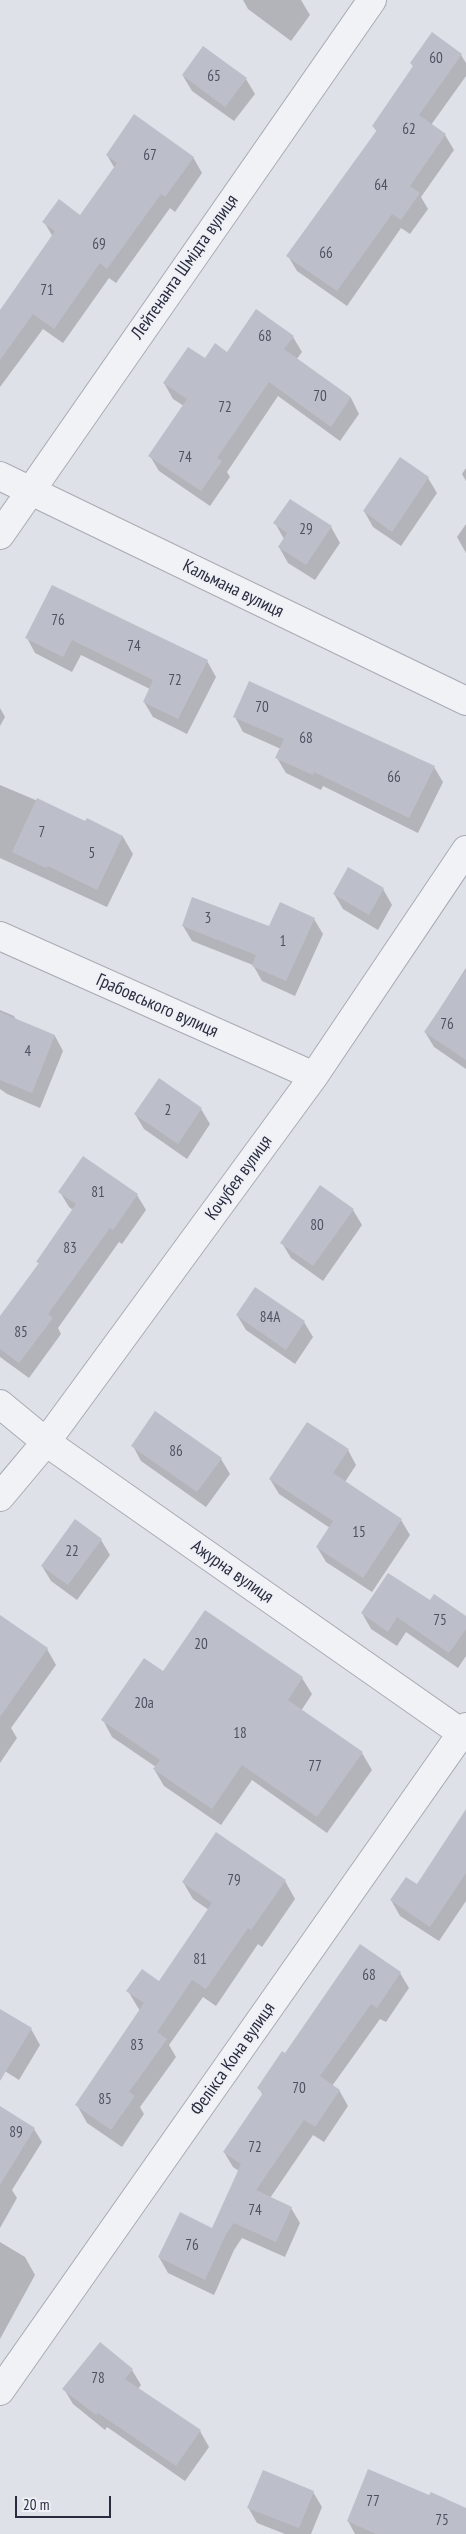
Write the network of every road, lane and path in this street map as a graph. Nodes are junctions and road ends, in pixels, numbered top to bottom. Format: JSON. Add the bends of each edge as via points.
{"nodes":[{"id":1,"x":372,"y":0,"type":"edge"},
{"id":2,"x":0,"y":476,"type":"edge"},
{"id":3,"x":29,"y":490,"type":"junction"},
{"id":4,"x":0,"y":535,"type":"edge"},
{"id":5,"x":466,"y":702,"type":"edge"},
{"id":6,"x":466,"y":850,"type":"edge"},
{"id":7,"x":0,"y":936,"type":"edge"},
{"id":8,"x":314,"y":1076,"type":"junction"},
{"id":9,"x":0,"y":1404,"type":"edge"},
{"id":10,"x":46,"y":1442,"type":"junction"},
{"id":11,"x":0,"y":1497,"type":"edge"},
{"id":12,"x":465,"y":1732,"type":"edge"},
{"id":13,"x":0,"y":2391,"type":"edge"}],
"edges":[{"from":1,"to":3,"type":"street","name":"Лейтенанта Шмідта вулиця"},
{"from":2,"to":3,"type":"street","name":"Кальмана вулиця"},
{"from":3,"to":4,"type":"street","name":"Лейтенанта Шмідта вулиця"},
{"from":3,"to":5,"type":"street","name":"Кальмана вулиця"},
{"from":6,"to":8,"type":"street","name":"Кочубея вулиця"},
{"from":7,"to":8,"type":"street","name":"Грабовського вулиця"},
{"from":8,"to":10,"type":"street","name":"Кочубея вулиця"},
{"from":9,"to":10,"type":"street","name":"Ажурна вулиця"},
{"from":10,"to":11,"type":"street","name":"Кочубея вулиця"},
{"from":10,"to":12,"type":"street","name":"Ажурна вулиця"},
{"from":12,"to":13,"type":"street","name":"Фелікса Кона вулиця"}]}
